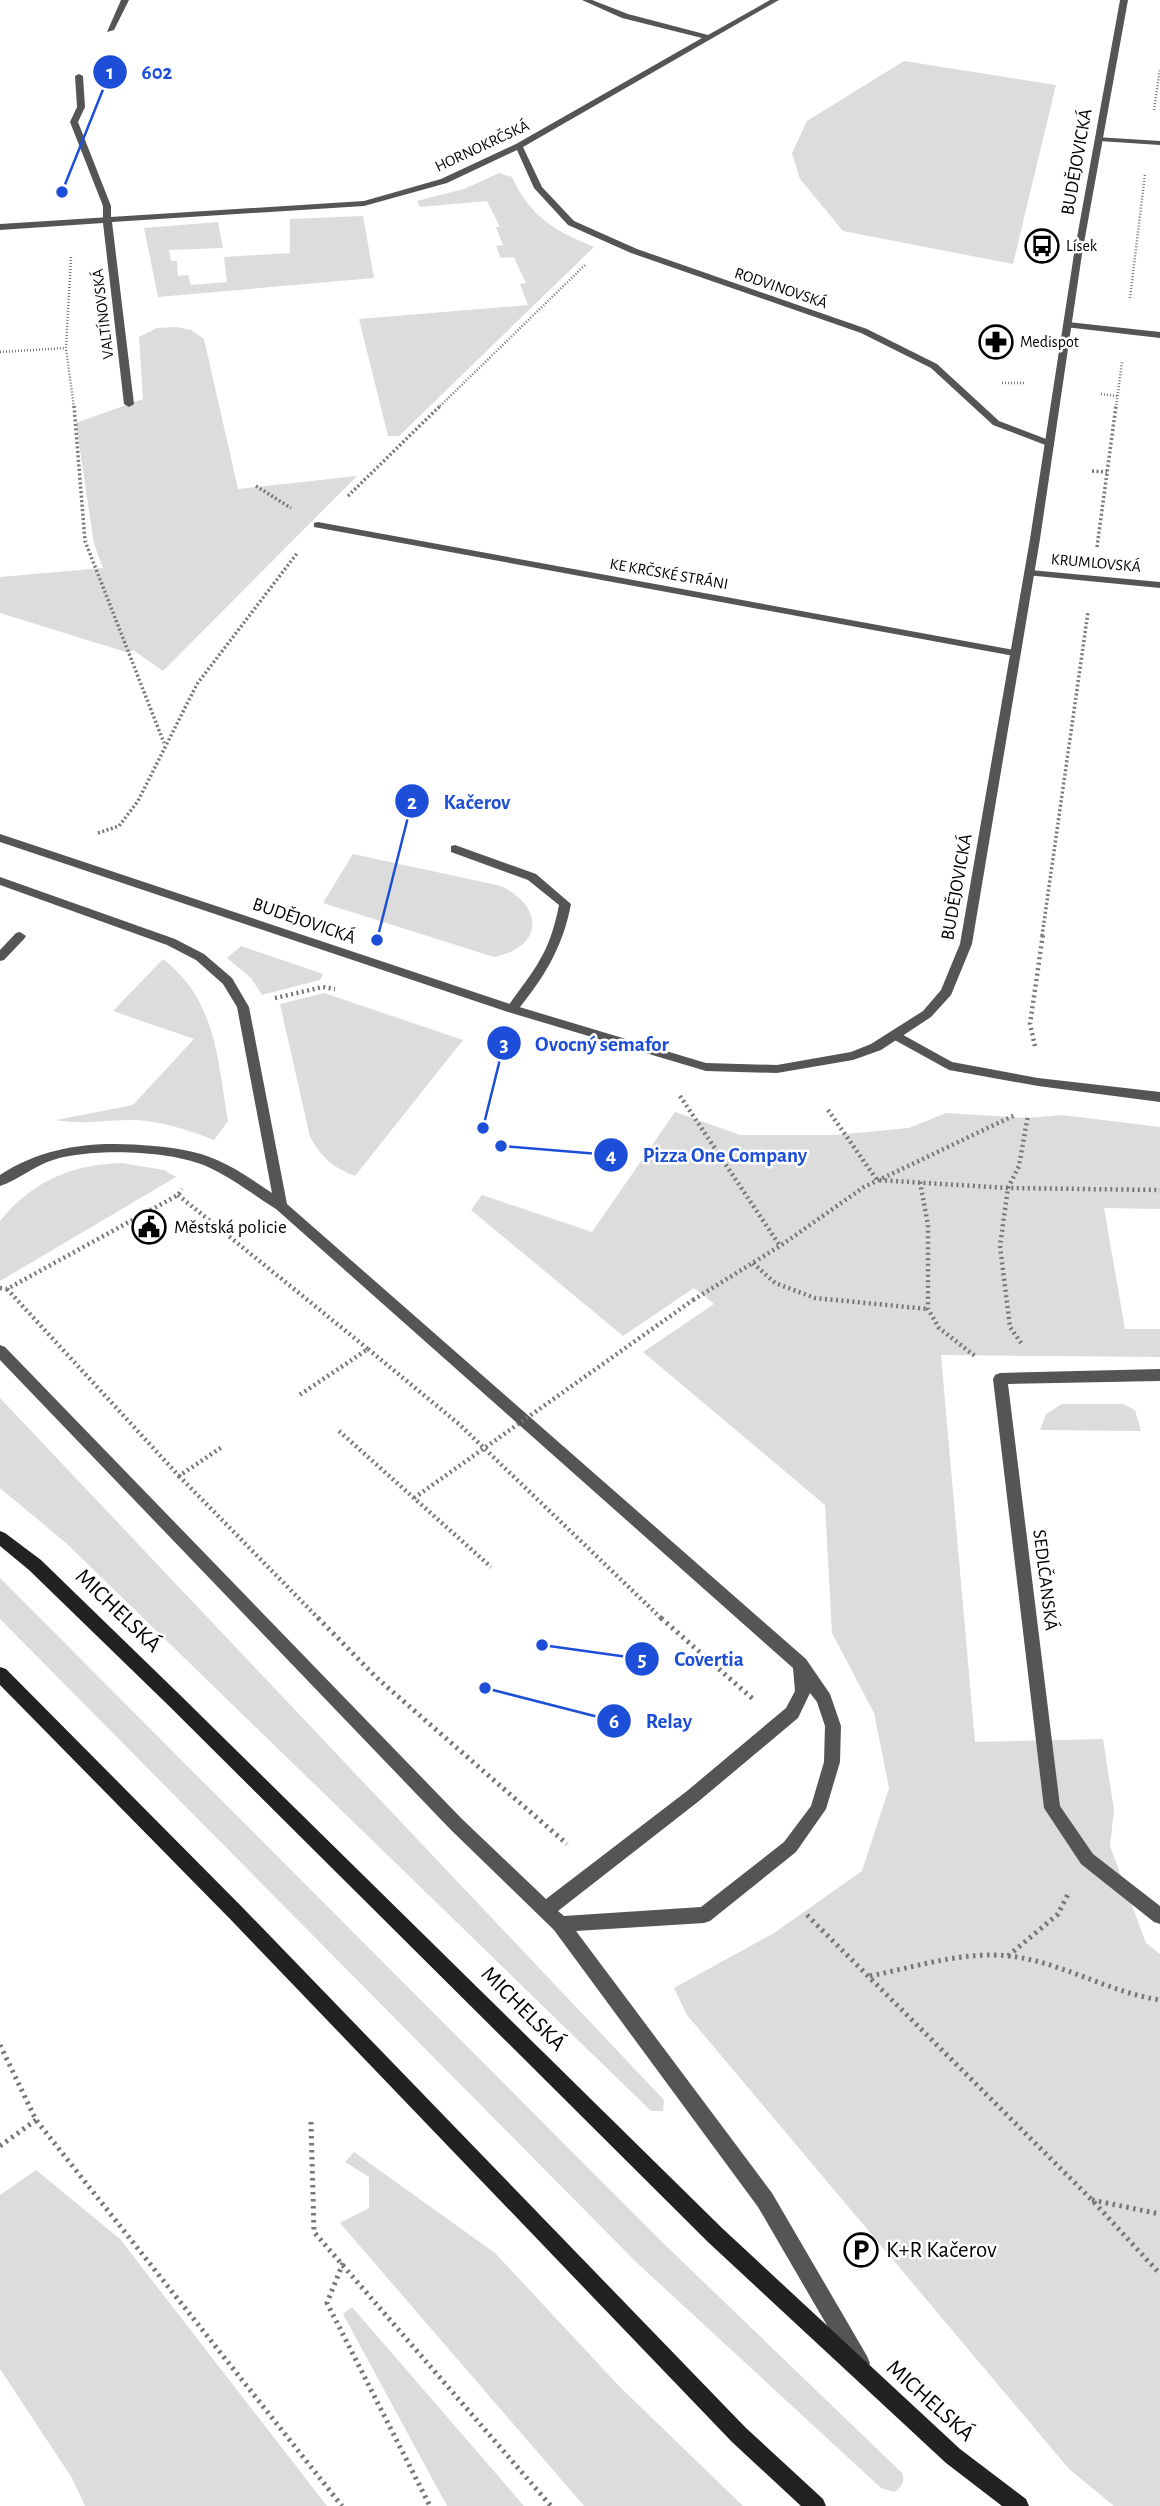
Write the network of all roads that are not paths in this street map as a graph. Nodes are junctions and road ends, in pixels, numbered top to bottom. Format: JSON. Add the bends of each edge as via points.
{"nodes":[{"id":1,"x":125,"y":0,"type":"edge"},
{"id":2,"x":586,"y":0,"type":"edge"},
{"id":3,"x":775,"y":0,"type":"edge"},
{"id":4,"x":1124,"y":0,"type":"edge"},
{"id":5,"x":110,"y":30,"type":"dead end"},
{"id":6,"x":706,"y":37,"type":"junction"},
{"id":7,"x":79,"y":76,"type":"dead end"},
{"id":8,"x":1099,"y":139,"type":"junction"},
{"id":9,"x":1160,"y":143,"type":"edge"},
{"id":10,"x":519,"y":146,"type":"junction"},
{"id":11,"x":107,"y":220,"type":"junction"},
{"id":12,"x":0,"y":227,"type":"edge"},
{"id":13,"x":1068,"y":325,"type":"junction"},
{"id":14,"x":1160,"y":335,"type":"edge"},
{"id":15,"x":129,"y":404,"type":"dead end"},
{"id":16,"x":1051,"y":444,"type":"junction"},
{"id":17,"x":318,"y":525,"type":"dead end"},
{"id":18,"x":1030,"y":573,"type":"junction"},
{"id":19,"x":1160,"y":585,"type":"edge"},
{"id":20,"x":1013,"y":653,"type":"junction"},
{"id":21,"x":0,"y":838,"type":"edge"},
{"id":22,"x":455,"y":849,"type":"dead end"},
{"id":23,"x":0,"y":881,"type":"edge"},
{"id":24,"x":20,"y":936,"type":"dead end"},
{"id":25,"x":0,"y":957,"type":"edge"},
{"id":26,"x":512,"y":1009,"type":"junction"},
{"id":27,"x":896,"y":1035,"type":"junction"},
{"id":28,"x":1160,"y":1097,"type":"edge"},
{"id":29,"x":0,"y":1181,"type":"edge"},
{"id":30,"x":281,"y":1206,"type":"junction"},
{"id":31,"x":0,"y":1350,"type":"edge"},
{"id":32,"x":1160,"y":1377,"type":"edge"},
{"id":33,"x":0,"y":1537,"type":"edge"},
{"id":34,"x":800,"y":1664,"type":"junction"},
{"id":35,"x":0,"y":1674,"type":"edge"},
{"id":36,"x":546,"y":1910,"type":"junction"},
{"id":37,"x":1153,"y":1911,"type":"edge"},
{"id":38,"x":560,"y":1924,"type":"junction"},
{"id":39,"x":872,"y":2383,"type":"junction"},
{"id":40,"x":816,"y":2506,"type":"edge"},
{"id":41,"x":1019,"y":2506,"type":"edge"}],
"edges":[{"from":1,"to":5,"type":"street"},
{"from":2,"to":6,"type":"street","via":[[625,16]]},
{"from":3,"to":6,"type":"street","name":"HORNOKRČSKÁ"},
{"from":4,"to":8,"type":"street","name":"BUDĚJOVICKÁ"},
{"from":6,"to":10,"type":"street","name":"HORNOKRČSKÁ"},
{"from":7,"to":11,"type":"street","name":"VALTÍNOVSKÁ","via":[[80,107],[74,121],[107,206]]},
{"from":8,"to":9,"type":"street"},
{"from":8,"to":13,"type":"street","name":"BUDĚJOVICKÁ"},
{"from":10,"to":11,"type":"street","name":"HORNOKRČSKÁ","via":[[444,181],[364,203]]},
{"from":10,"to":16,"type":"street","name":"RODVINOVSKÁ","via":[[538,188],[571,223],[634,251],[864,331],[933,366],[996,423]]},
{"from":11,"to":12,"type":"street","name":"HORNOKRČSKÁ"},
{"from":11,"to":15,"type":"street","name":"VALTÍNOVSKÁ"},
{"from":13,"to":14,"type":"street"},
{"from":13,"to":16,"type":"street","name":"BUDĚJOVICKÁ"},
{"from":16,"to":18,"type":"street","name":"BUDĚJOVICKÁ"},
{"from":17,"to":20,"type":"street","name":"KE KRČSKÉ STRÁNI"},
{"from":18,"to":19,"type":"street","name":"KRUMLOVSKÁ"},
{"from":18,"to":20,"type":"street","name":"BUDĚJOVICKÁ"},
{"from":20,"to":27,"type":"street","name":"BUDĚJOVICKÁ","via":[[966,944],[947,992],[927,1014]]},
{"from":21,"to":26,"type":"street","name":"BUDĚJOVICKÁ"},
{"from":22,"to":26,"type":"street","via":[[532,877],[565,904],[559,940]]},
{"from":23,"to":30,"type":"street","via":[[171,942],[200,957],[228,981],[243,1007]]},
{"from":24,"to":25,"type":"street"},
{"from":26,"to":27,"type":"street","name":"BUDĚJOVICKÁ","via":[[671,1059],[740,1070],[853,1056]]},
{"from":27,"to":28,"type":"street","via":[[949,1066]]},
{"from":29,"to":30,"type":"street","via":[[43,1157],[113,1145],[213,1163]]},
{"from":30,"to":34,"type":"street"},
{"from":31,"to":36,"type":"street","via":[[456,1824]]},
{"from":32,"to":37,"type":"street","name":"SEDLČANSKÁ","via":[[1000,1379],[1052,1808],[1087,1859]]},
{"from":33,"to":39,"type":"main road","name":"MICHELSKÁ","via":[[45,1574],[716,2236]]},
{"from":34,"to":36,"type":"street","via":[[803,1691],[792,1713]]},
{"from":34,"to":38,"type":"street","via":[[824,1699],[833,1726],[832,1762],[818,1809],[790,1847],[704,1915]]},
{"from":35,"to":40,"type":"main road","via":[[730,2425]]},
{"from":36,"to":38,"type":"street"},
{"from":38,"to":39,"type":"street","via":[[765,2200]]},
{"from":39,"to":41,"type":"main road","name":"MICHELSKÁ"}]}
